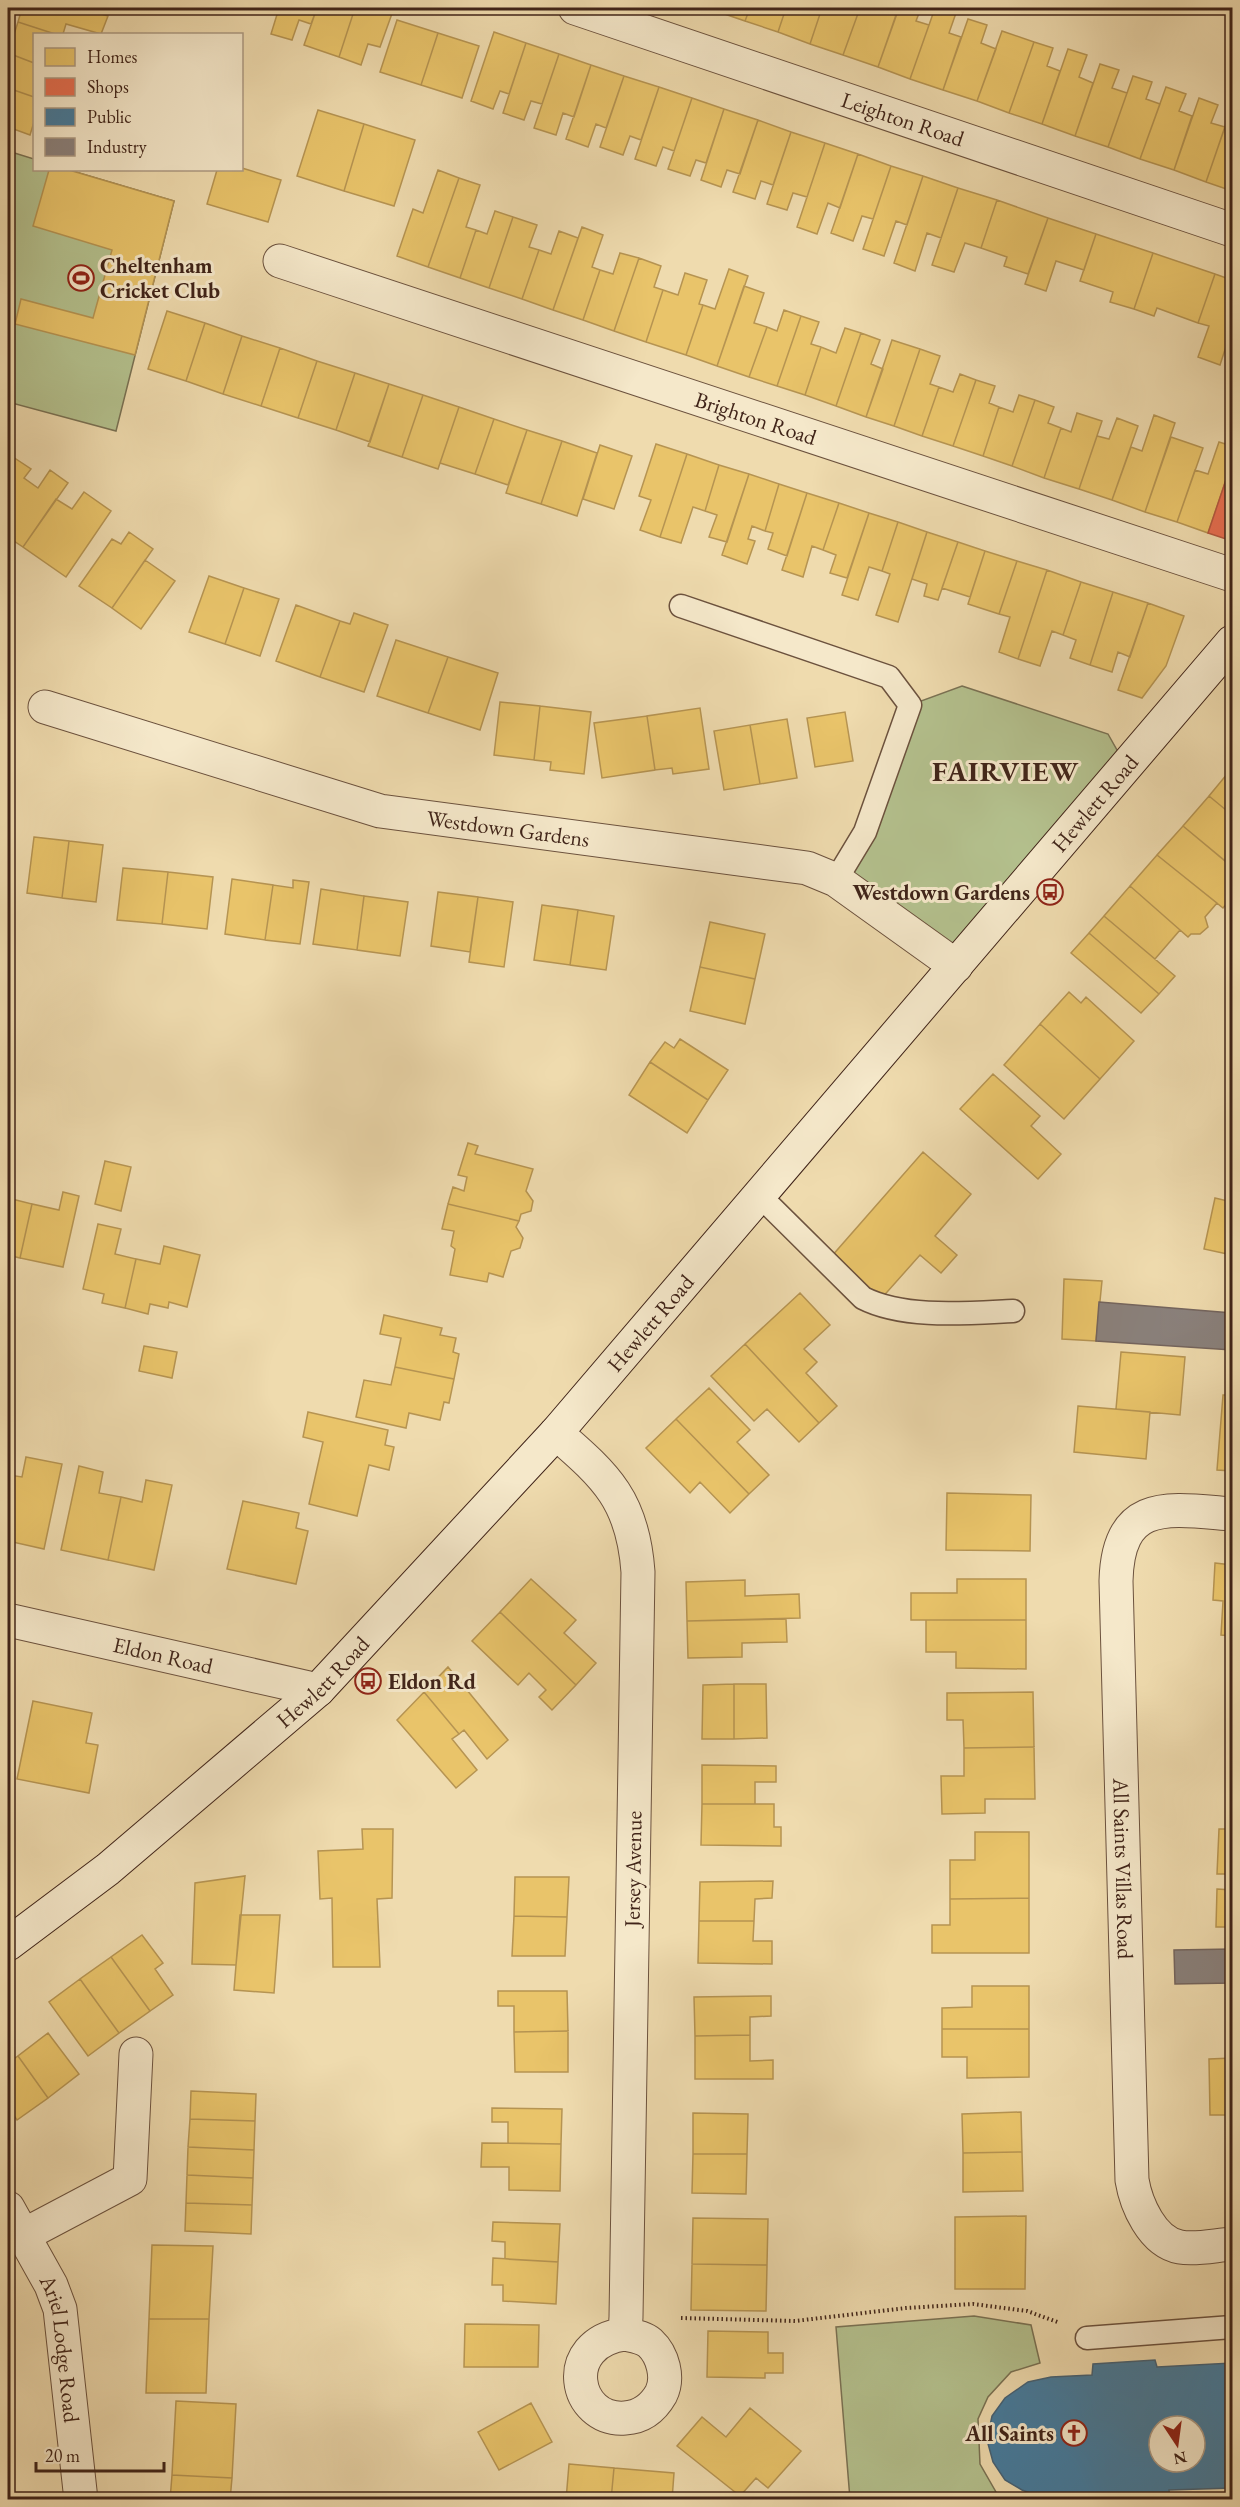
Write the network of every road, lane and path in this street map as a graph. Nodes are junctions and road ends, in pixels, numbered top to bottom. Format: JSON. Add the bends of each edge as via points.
{"nodes":[{"id":1,"x":575,"y":8,"type":"edge"},
{"id":2,"x":1233,"y":231,"type":"edge"},
{"id":3,"x":280,"y":261,"type":"dead end"},
{"id":4,"x":8,"y":290,"type":"edge"},
{"id":5,"x":8,"y":311,"type":"edge"},
{"id":6,"x":1233,"y":575,"type":"edge"},
{"id":7,"x":681,"y":606,"type":"dead end"},
{"id":8,"x":1233,"y":642,"type":"edge"},
{"id":9,"x":45,"y":707,"type":"dead end"},
{"id":10,"x":836,"y":880,"type":"junction"},
{"id":11,"x":956,"y":966,"type":"junction"},
{"id":12,"x":760,"y":1196,"type":"junction"},
{"id":13,"x":1013,"y":1311,"type":"dead end"},
{"id":14,"x":556,"y":1433,"type":"junction"},
{"id":15,"x":1233,"y":1514,"type":"edge"},
{"id":16,"x":8,"y":1620,"type":"edge"},
{"id":17,"x":318,"y":1690,"type":"junction"},
{"id":18,"x":8,"y":1944,"type":"edge"},
{"id":19,"x":136,"y":2054,"type":"dead end"},
{"id":20,"x":8,"y":2208,"type":"edge"},
{"id":21,"x":24,"y":2235,"type":"junction"},
{"id":22,"x":1233,"y":2244,"type":"edge"},
{"id":23,"x":625,"y":2325,"type":"joint"},
{"id":24,"x":1233,"y":2327,"type":"edge"},
{"id":25,"x":1087,"y":2337,"type":"joint"},
{"id":26,"x":81,"y":2499,"type":"edge"}],
"edges":[{"from":1,"to":2,"type":"street","name":"Leighton Road"},
{"from":3,"to":6,"type":"street","name":"Brighton Road"},
{"from":4,"to":5,"type":"path"},
{"from":7,"to":10,"type":"lane","via":[[889,677],[910,705],[866,832]]},
{"from":8,"to":11,"type":"street","name":"Hewlett Road"},
{"from":9,"to":10,"type":"street","name":"Westdown Gardens","via":[[380,811],[807,867]]},
{"from":10,"to":11,"type":"street","name":"Westdown Gardens"},
{"from":11,"to":12,"type":"street","name":"Hewlett Road"},
{"from":12,"to":13,"type":"lane","via":[[863,1298],[927,1312]]},
{"from":12,"to":14,"type":"street","name":"Hewlett Road"},
{"from":14,"to":17,"type":"street","name":"Hewlett Road"},
{"from":14,"to":23,"type":"street","name":"Jersey Avenue","via":[[619,1498],[630,1522],[637,1555]]},
{"from":15,"to":22,"type":"street","name":"All Saints Villas Road","via":[[1169,1509],[1152,1512],[1126,1534],[1119,1549],[1116,1581],[1132,2180],[1142,2213],[1164,2239],[1179,2247]]},
{"from":16,"to":17,"type":"street","name":"Eldon Road"},
{"from":17,"to":18,"type":"street","name":"Hewlett Road","via":[[108,1869]]},
{"from":19,"to":21,"type":"street","via":[[130,2178]]},
{"from":20,"to":21,"type":"street","name":"Ariel Lodge Road"},
{"from":21,"to":26,"type":"street","name":"Ariel Lodge Road","via":[[60,2309]]},
{"from":23,"to":25,"type":"path","via":[[795,2321],[973,2304],[1027,2311],[1075,2328]]},
{"from":24,"to":25,"type":"lane"}]}
